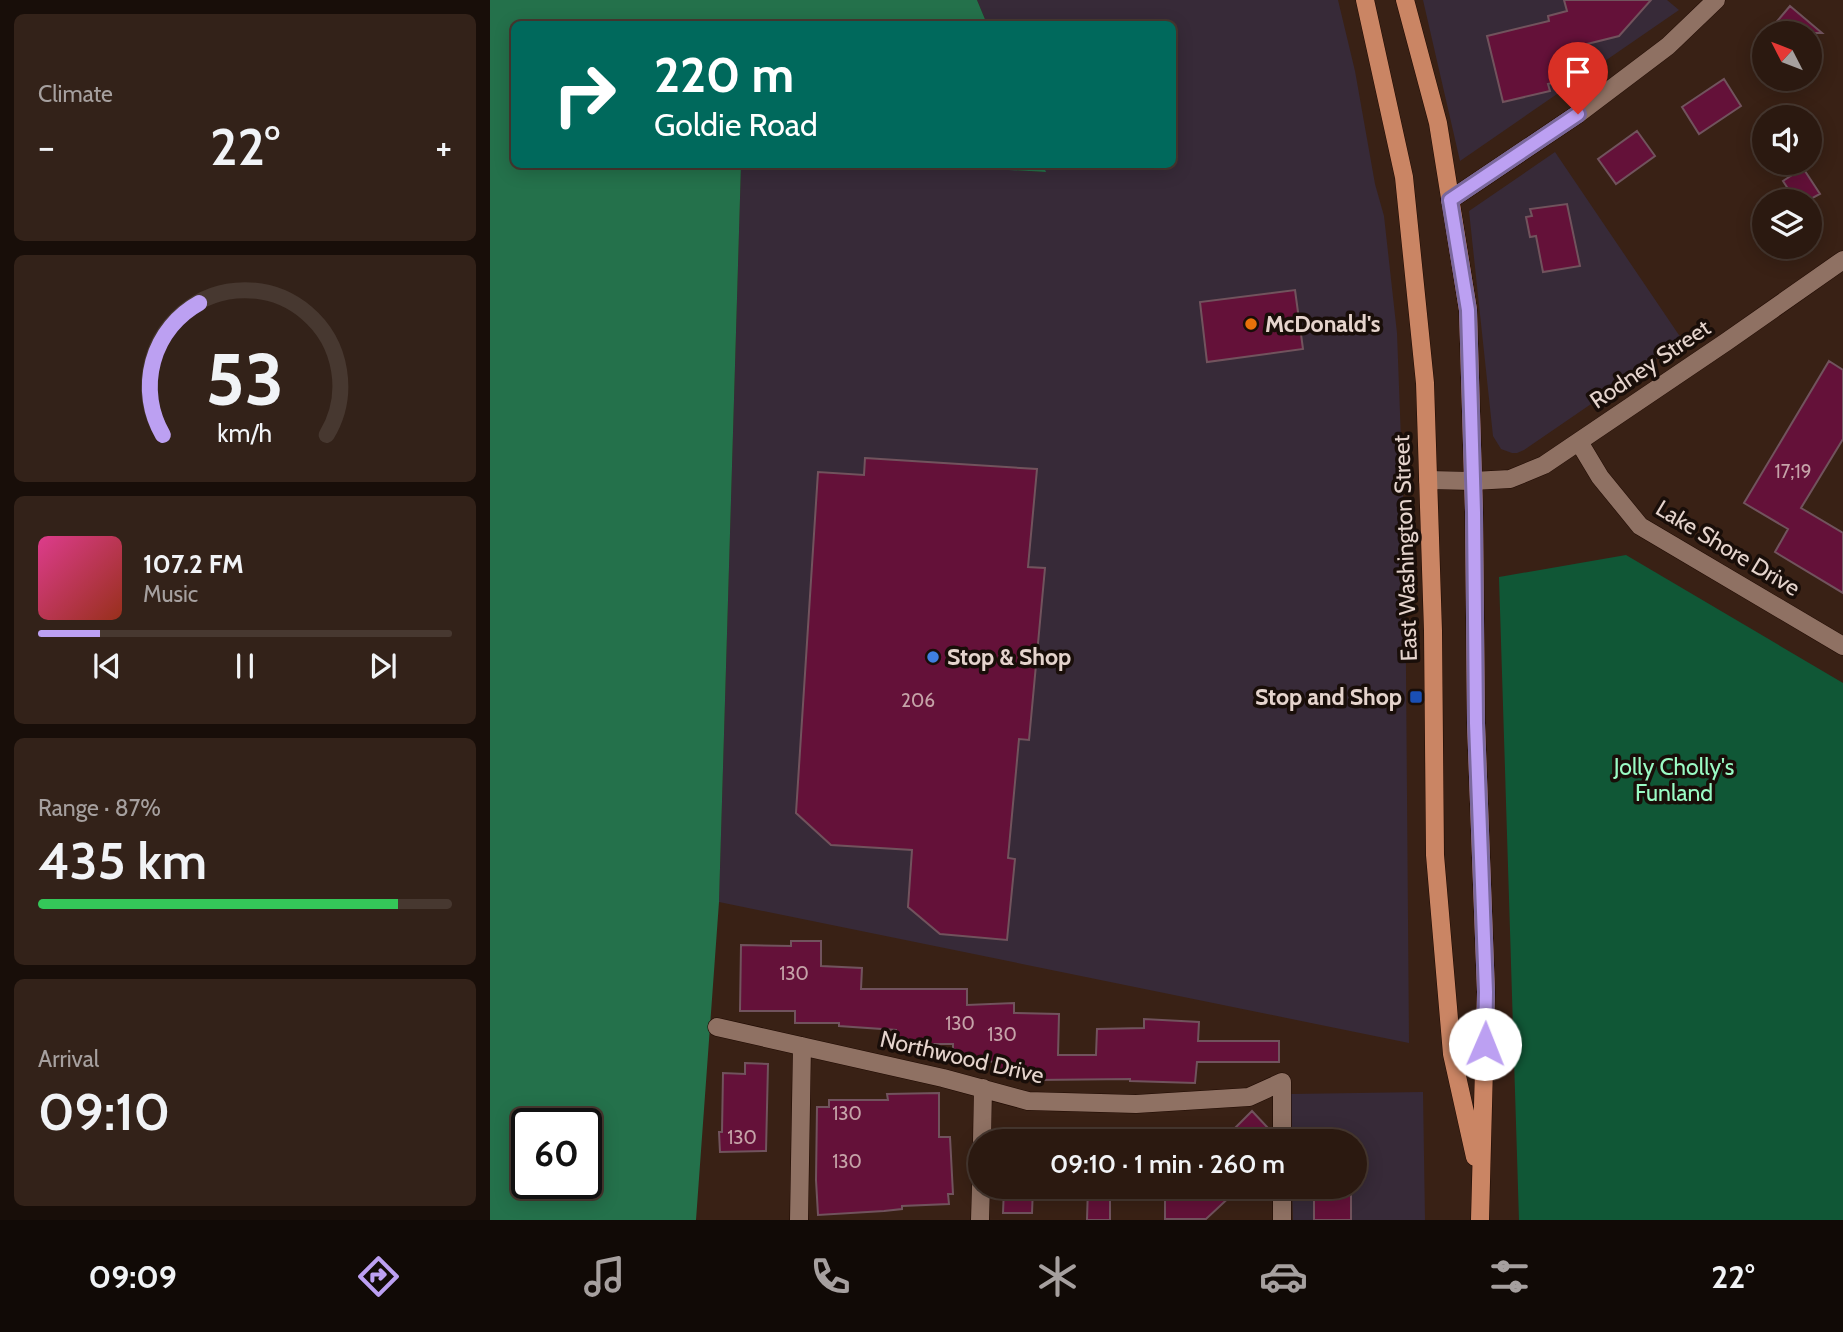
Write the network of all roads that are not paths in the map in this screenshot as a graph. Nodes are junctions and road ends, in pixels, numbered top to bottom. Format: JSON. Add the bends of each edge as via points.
{"nodes":[{"id":1,"x":1365,"y":0,"type":"edge"},
{"id":2,"x":1405,"y":0,"type":"edge"},
{"id":3,"x":1716,"y":0,"type":"edge"},
{"id":4,"x":1450,"y":200,"type":"junction"},
{"id":5,"x":1843,"y":261,"type":"edge"},
{"id":6,"x":1579,"y":442,"type":"junction"},
{"id":7,"x":1428,"y":480,"type":"junction"},
{"id":8,"x":1473,"y":481,"type":"junction"},
{"id":9,"x":1843,"y":646,"type":"edge"},
{"id":10,"x":717,"y":1027,"type":"dead end"},
{"id":11,"x":802,"y":1046,"type":"junction"},
{"id":12,"x":983,"y":1088,"type":"junction"},
{"id":13,"x":982,"y":1129,"type":"edge"},
{"id":14,"x":1282,"y":1129,"type":"edge"},
{"id":15,"x":1481,"y":1181,"type":"junction"},
{"id":16,"x":981,"y":1199,"type":"edge"},
{"id":17,"x":1282,"y":1199,"type":"edge"},
{"id":18,"x":799,"y":1220,"type":"edge"},
{"id":19,"x":980,"y":1220,"type":"edge"},
{"id":20,"x":1282,"y":1220,"type":"edge"},
{"id":21,"x":1480,"y":1220,"type":"edge"}],
"edges":[{"from":1,"to":7,"type":"main road","name":"East Washington Street","via":[[1404,177],[1425,383]]},
{"from":2,"to":4,"type":"main road","name":"East Washington Street","via":[[1438,123]]},
{"from":3,"to":4,"type":"street","via":[[1668,46],[1598,99]]},
{"from":4,"to":8,"type":"main road","name":"East Washington Street","via":[[1468,310]]},
{"from":5,"to":6,"type":"street","name":"Rodney Street"},
{"from":6,"to":8,"type":"street","name":"Rodney Street","via":[[1544,465],[1510,479]]},
{"from":6,"to":9,"type":"street","name":"Lake Shore Drive","via":[[1600,477],[1640,526]]},
{"from":7,"to":8,"type":"street","name":"Rodney Street"},
{"from":7,"to":15,"type":"main road","name":"East Washington Street","via":[[1435,855],[1452,1054]]},
{"from":8,"to":15,"type":"main road","name":"East Washington Street","via":[[1486,992]]},
{"from":10,"to":11,"type":"street","name":"Northwood Drive"},
{"from":11,"to":12,"type":"street","name":"Northwood Drive"},
{"from":11,"to":18,"type":"street"},
{"from":12,"to":13,"type":"street"},
{"from":12,"to":14,"type":"street","name":"Northwood Drive","via":[[1028,1101],[1136,1104],[1249,1097],[1282,1082]]},
{"from":15,"to":21,"type":"main road","name":"East Washington Street"},
{"from":16,"to":19,"type":"street"},
{"from":17,"to":20,"type":"street"}]}
